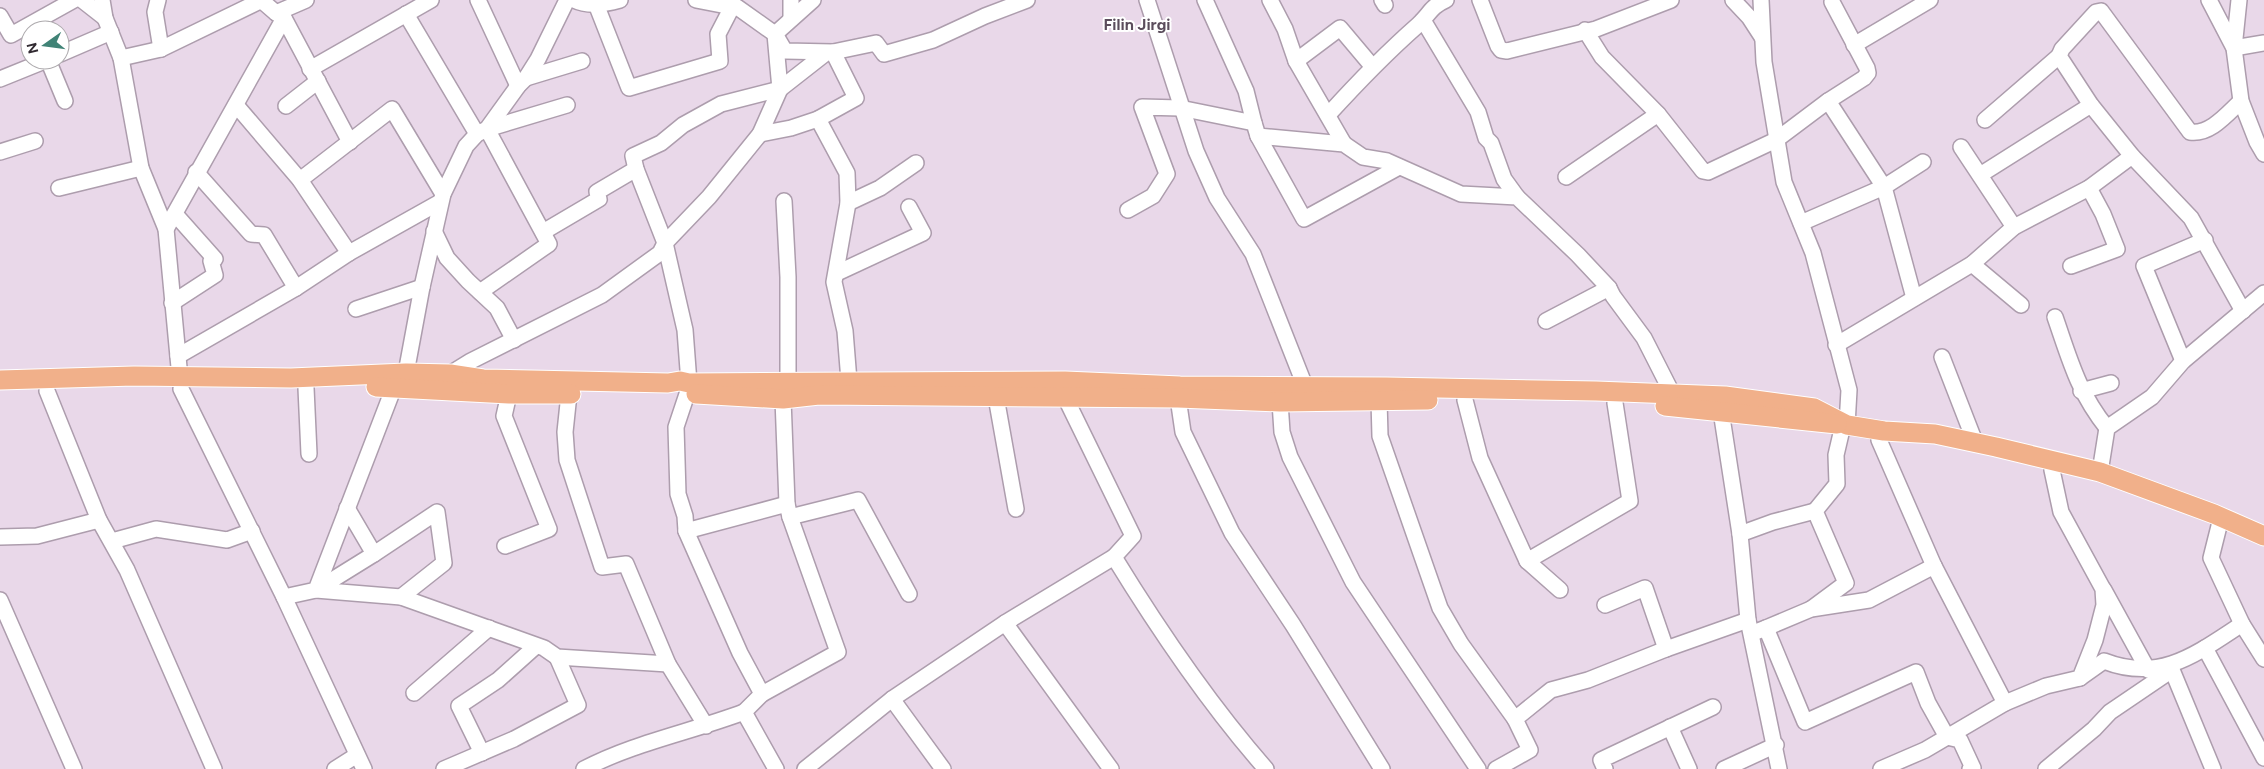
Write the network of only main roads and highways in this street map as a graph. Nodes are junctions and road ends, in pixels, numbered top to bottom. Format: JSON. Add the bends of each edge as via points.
{"nodes":[{"id":1,"x":0,"y":380,"type":"edge"},
{"id":2,"x":400,"y":380,"type":"junction"},
{"id":3,"x":181,"y":384,"type":"junction"},
{"id":4,"x":688,"y":388,"type":"junction"},
{"id":5,"x":898,"y":389,"type":"junction"},
{"id":6,"x":785,"y":390,"type":"junction"},
{"id":7,"x":0,"y":392,"type":"edge"},
{"id":8,"x":1845,"y":425,"type":"junction"},
{"id":9,"x":2264,"y":536,"type":"edge"},
{"id":10,"x":2264,"y":543,"type":"edge"}],
"edges":[{"from":1,"to":3,"type":"main road","via":[[134,376]]},
{"from":2,"to":3,"type":"main road","via":[[291,378]]},
{"from":2,"to":3,"type":"main road","via":[[306,388]]},
{"from":2,"to":4,"type":"main road","via":[[450,374],[501,380]]},
{"from":2,"to":4,"type":"main road","via":[[509,394]]},
{"from":3,"to":7,"type":"main road"},
{"from":4,"to":6,"type":"main road"},
{"from":5,"to":6,"type":"main road","via":[[819,395]]},
{"from":5,"to":6,"type":"main road","via":[[849,381]]},
{"from":5,"to":8,"type":"main road","via":[[996,397],[1615,403]]},
{"from":5,"to":8,"type":"main road","via":[[1065,382],[1725,396],[1814,408]]},
{"from":8,"to":9,"type":"main road","via":[[1934,434],[2100,472]]},
{"from":8,"to":10,"type":"main road","via":[[1880,440],[1932,440],[1995,452],[2146,497]]}]}
